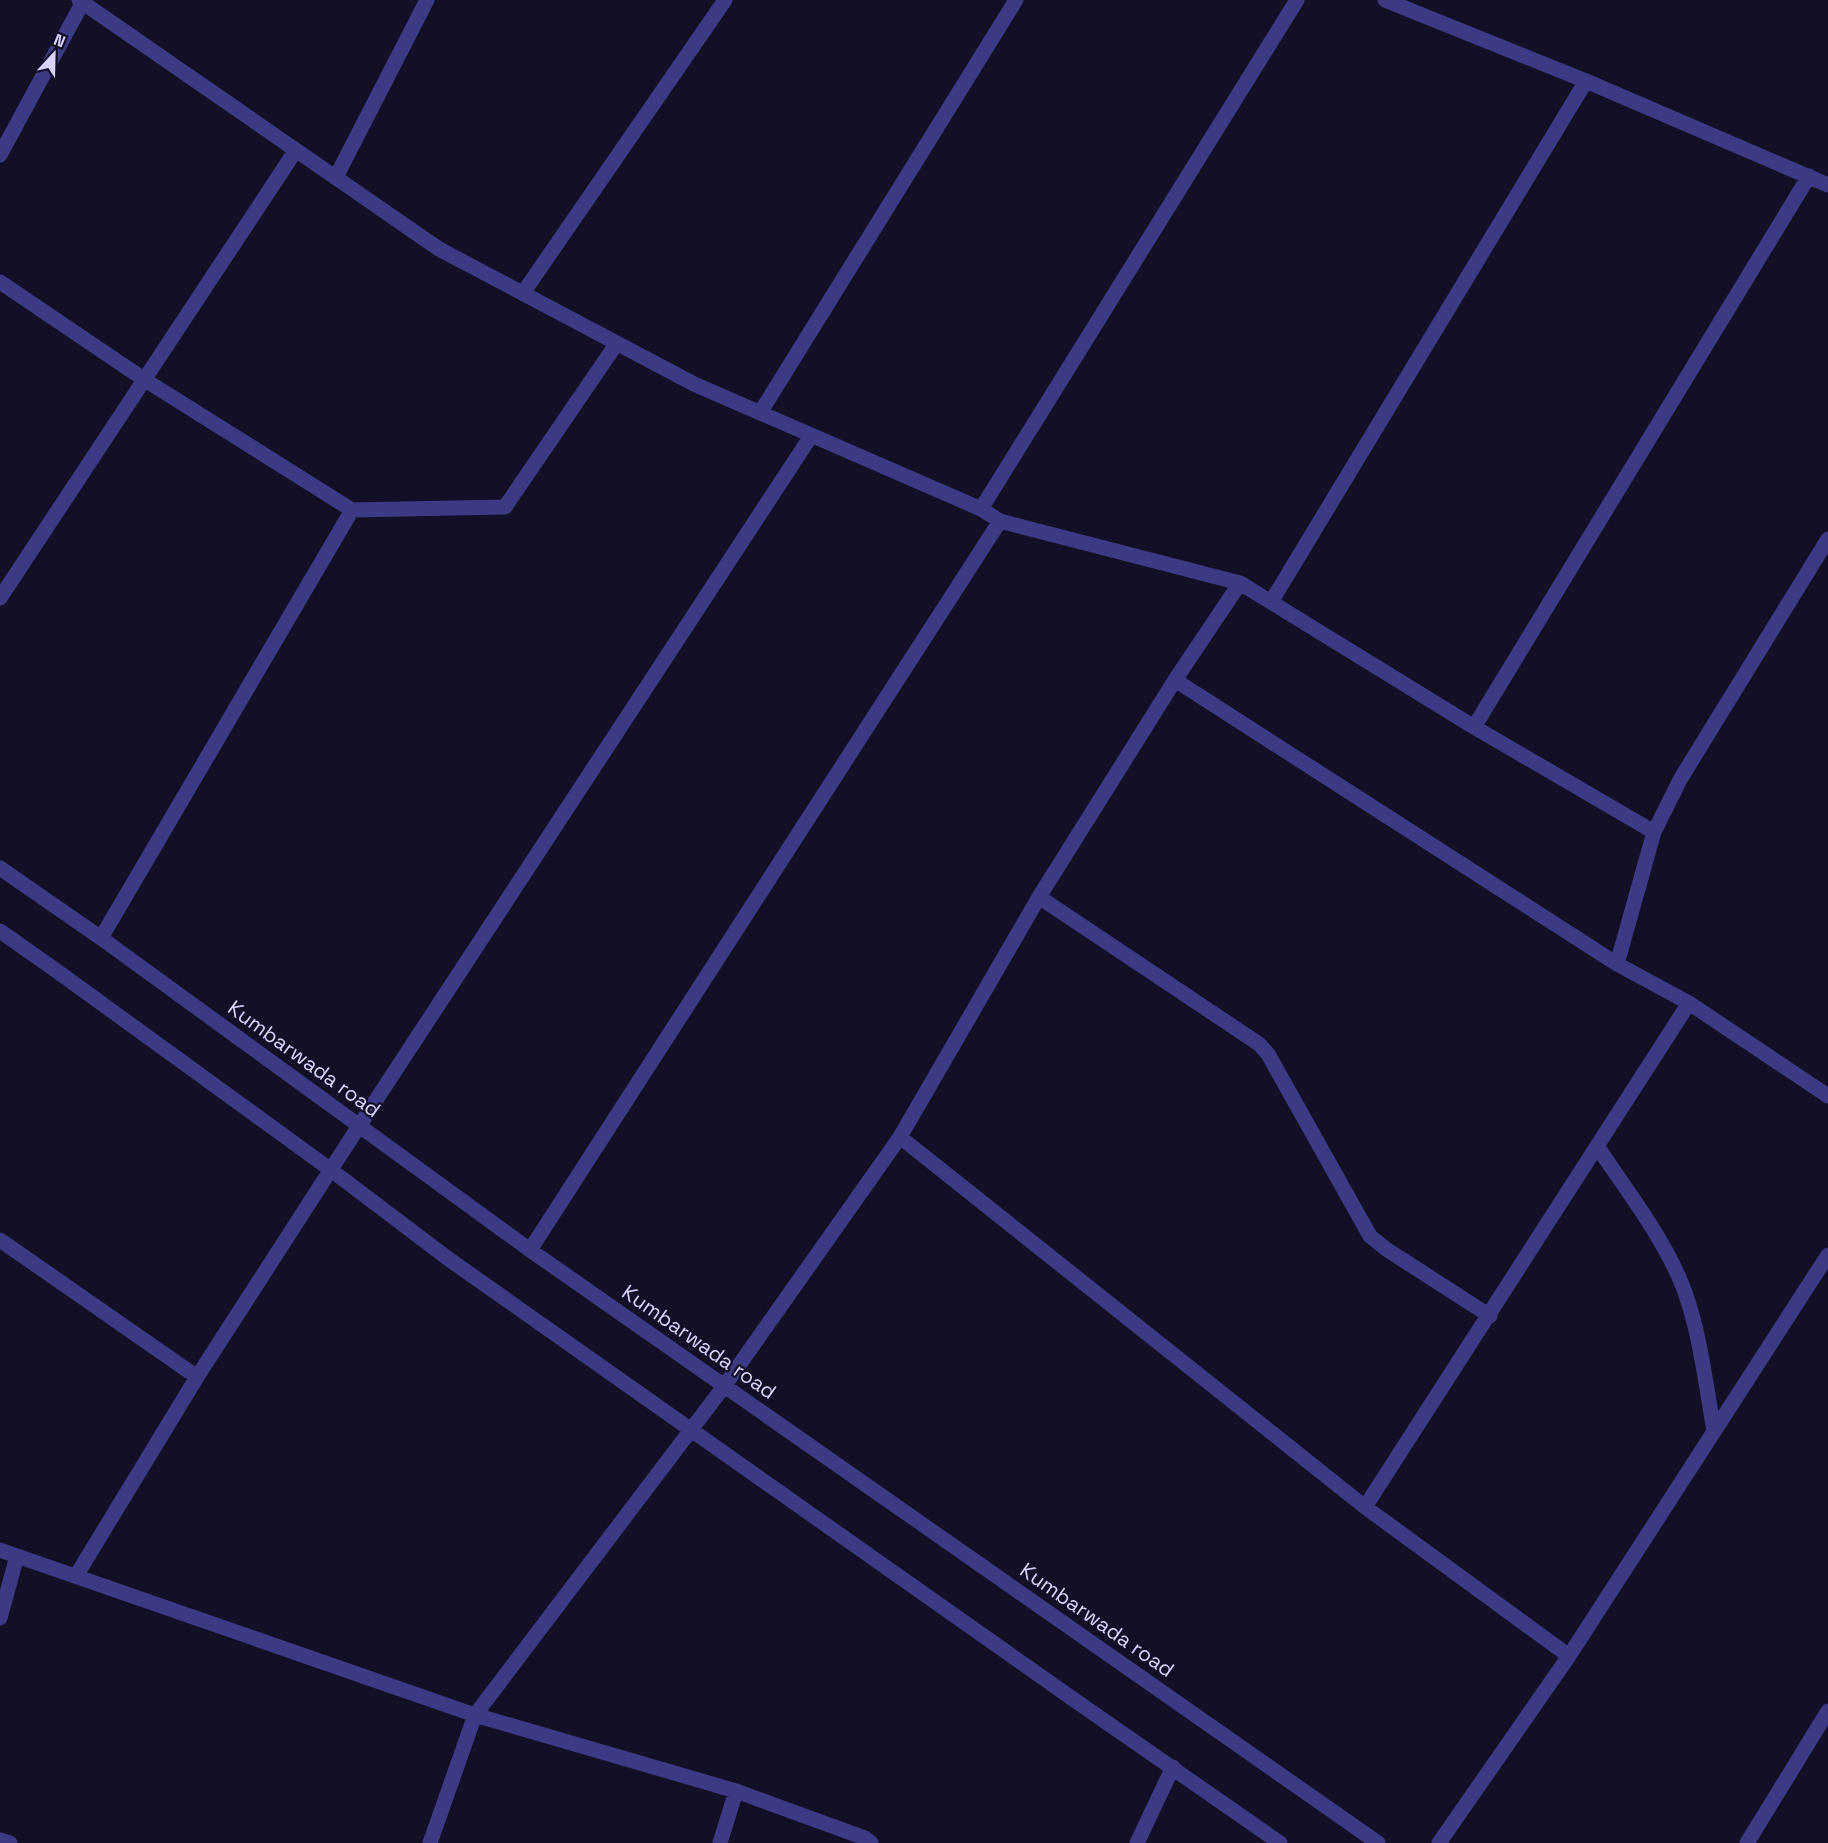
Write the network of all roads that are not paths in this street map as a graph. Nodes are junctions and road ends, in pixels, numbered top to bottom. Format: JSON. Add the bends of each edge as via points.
{"nodes":[{"id":1,"x":427,"y":0,"type":"edge"},
{"id":2,"x":725,"y":0,"type":"edge"},
{"id":3,"x":1016,"y":0,"type":"edge"},
{"id":4,"x":1297,"y":0,"type":"edge"},
{"id":5,"x":1385,"y":0,"type":"edge"},
{"id":6,"x":82,"y":1,"type":"edge"},
{"id":7,"x":1586,"y":81,"type":"junction"},
{"id":8,"x":296,"y":150,"type":"junction"},
{"id":9,"x":0,"y":155,"type":"edge"},
{"id":10,"x":1809,"y":176,"type":"junction"},
{"id":11,"x":336,"y":177,"type":"junction"},
{"id":12,"x":1828,"y":184,"type":"edge"},
{"id":13,"x":0,"y":282,"type":"edge"},
{"id":14,"x":523,"y":293,"type":"junction"},
{"id":15,"x":617,"y":343,"type":"junction"},
{"id":16,"x":145,"y":380,"type":"junction"},
{"id":17,"x":760,"y":413,"type":"junction"},
{"id":18,"x":811,"y":436,"type":"junction"},
{"id":19,"x":981,"y":509,"type":"junction"},
{"id":20,"x":352,"y":510,"type":"junction"},
{"id":21,"x":1000,"y":521,"type":"junction"},
{"id":22,"x":1828,"y":539,"type":"edge"},
{"id":23,"x":1240,"y":583,"type":"junction"},
{"id":24,"x":0,"y":598,"type":"edge"},
{"id":25,"x":1271,"y":602,"type":"junction"},
{"id":26,"x":1175,"y":681,"type":"junction"},
{"id":27,"x":1474,"y":727,"type":"junction"},
{"id":28,"x":1654,"y":832,"type":"junction"},
{"id":29,"x":0,"y":868,"type":"edge"},
{"id":30,"x":1040,"y":897,"type":"junction"},
{"id":31,"x":0,"y":932,"type":"edge"},
{"id":32,"x":101,"y":938,"type":"junction"},
{"id":33,"x":1617,"y":964,"type":"junction"},
{"id":34,"x":1689,"y":1003,"type":"junction"},
{"id":35,"x":1828,"y":1096,"type":"edge"},
{"id":36,"x":359,"y":1126,"type":"junction"},
{"id":37,"x":900,"y":1137,"type":"junction"},
{"id":38,"x":1597,"y":1146,"type":"junction"},
{"id":39,"x":331,"y":1170,"type":"junction"},
{"id":40,"x":0,"y":1240,"type":"edge"},
{"id":41,"x":530,"y":1250,"type":"junction"},
{"id":42,"x":1828,"y":1255,"type":"edge"},
{"id":43,"x":1490,"y":1316,"type":"junction"},
{"id":44,"x":196,"y":1377,"type":"junction"},
{"id":45,"x":725,"y":1385,"type":"junction"},
{"id":46,"x":691,"y":1429,"type":"junction"},
{"id":47,"x":1714,"y":1431,"type":"junction"},
{"id":48,"x":1365,"y":1507,"type":"junction"},
{"id":49,"x":0,"y":1550,"type":"edge"},
{"id":50,"x":17,"y":1556,"type":"junction"},
{"id":51,"x":76,"y":1576,"type":"junction"},
{"id":52,"x":0,"y":1618,"type":"edge"},
{"id":53,"x":1569,"y":1656,"type":"junction"},
{"id":54,"x":1828,"y":1711,"type":"edge"},
{"id":55,"x":476,"y":1714,"type":"junction"},
{"id":56,"x":1173,"y":1767,"type":"junction"},
{"id":57,"x":736,"y":1791,"type":"junction"},
{"id":58,"x":0,"y":1840,"type":"edge"},
{"id":59,"x":10,"y":1843,"type":"edge"},
{"id":60,"x":430,"y":1843,"type":"edge"},
{"id":61,"x":720,"y":1843,"type":"edge"},
{"id":62,"x":872,"y":1843,"type":"edge"},
{"id":63,"x":1137,"y":1843,"type":"edge"},
{"id":64,"x":1280,"y":1843,"type":"edge"},
{"id":65,"x":1378,"y":1843,"type":"edge"},
{"id":66,"x":1439,"y":1843,"type":"edge"},
{"id":67,"x":1746,"y":1843,"type":"edge"}],
"edges":[{"from":1,"to":11,"type":"street"},
{"from":2,"to":14,"type":"street"},
{"from":3,"to":17,"type":"street"},
{"from":4,"to":19,"type":"street"},
{"from":5,"to":7,"type":"street"},
{"from":6,"to":8,"type":"street"},
{"from":6,"to":9,"type":"street"},
{"from":7,"to":10,"type":"street"},
{"from":7,"to":25,"type":"street"},
{"from":8,"to":11,"type":"street"},
{"from":8,"to":16,"type":"street"},
{"from":10,"to":12,"type":"street"},
{"from":10,"to":27,"type":"street"},
{"from":11,"to":14,"type":"street","via":[[439,249]]},
{"from":13,"to":16,"type":"street"},
{"from":14,"to":15,"type":"street"},
{"from":15,"to":17,"type":"street"},
{"from":15,"to":20,"type":"street","via":[[505,507]]},
{"from":16,"to":20,"type":"street"},
{"from":16,"to":24,"type":"street"},
{"from":17,"to":18,"type":"street"},
{"from":18,"to":19,"type":"street"},
{"from":18,"to":36,"type":"street"},
{"from":19,"to":21,"type":"street"},
{"from":20,"to":32,"type":"street"},
{"from":21,"to":23,"type":"street"},
{"from":21,"to":41,"type":"street"},
{"from":22,"to":28,"type":"street","via":[[1681,778]]},
{"from":23,"to":25,"type":"street"},
{"from":23,"to":26,"type":"street"},
{"from":25,"to":27,"type":"street"},
{"from":26,"to":30,"type":"street"},
{"from":26,"to":33,"type":"street"},
{"from":27,"to":28,"type":"street"},
{"from":28,"to":33,"type":"street"},
{"from":29,"to":32,"type":"street","name":"Kumbarwada road"},
{"from":30,"to":37,"type":"street"},
{"from":30,"to":43,"type":"street","via":[[1259,1044],[1370,1236]]},
{"from":31,"to":39,"type":"street"},
{"from":32,"to":36,"type":"street","name":"Kumbarwada road"},
{"from":33,"to":34,"type":"street"},
{"from":34,"to":35,"type":"street"},
{"from":34,"to":38,"type":"street"},
{"from":36,"to":39,"type":"street"},
{"from":36,"to":41,"type":"street","name":"Kumbarwada road"},
{"from":37,"to":45,"type":"street"},
{"from":37,"to":48,"type":"street"},
{"from":38,"to":43,"type":"street"},
{"from":38,"to":47,"type":"street","via":[[1663,1244],[1678,1276],[1691,1312]]},
{"from":39,"to":44,"type":"street"},
{"from":39,"to":46,"type":"street","via":[[450,1260]]},
{"from":40,"to":44,"type":"street"},
{"from":41,"to":45,"type":"street","name":"Kumbarwada road"},
{"from":42,"to":47,"type":"street"},
{"from":43,"to":48,"type":"street"},
{"from":44,"to":51,"type":"street"},
{"from":45,"to":46,"type":"street"},
{"from":45,"to":65,"type":"street","name":"Kumbarwada road"},
{"from":46,"to":55,"type":"street"},
{"from":46,"to":56,"type":"street"},
{"from":47,"to":53,"type":"street"},
{"from":48,"to":53,"type":"street"},
{"from":49,"to":50,"type":"street"},
{"from":50,"to":51,"type":"street"},
{"from":50,"to":52,"type":"street"},
{"from":51,"to":55,"type":"street"},
{"from":53,"to":66,"type":"street"},
{"from":54,"to":67,"type":"street"},
{"from":55,"to":57,"type":"street"},
{"from":55,"to":60,"type":"street"},
{"from":56,"to":63,"type":"street"},
{"from":56,"to":64,"type":"street"},
{"from":57,"to":61,"type":"street"},
{"from":57,"to":62,"type":"street"},
{"from":58,"to":59,"type":"street"}]}
